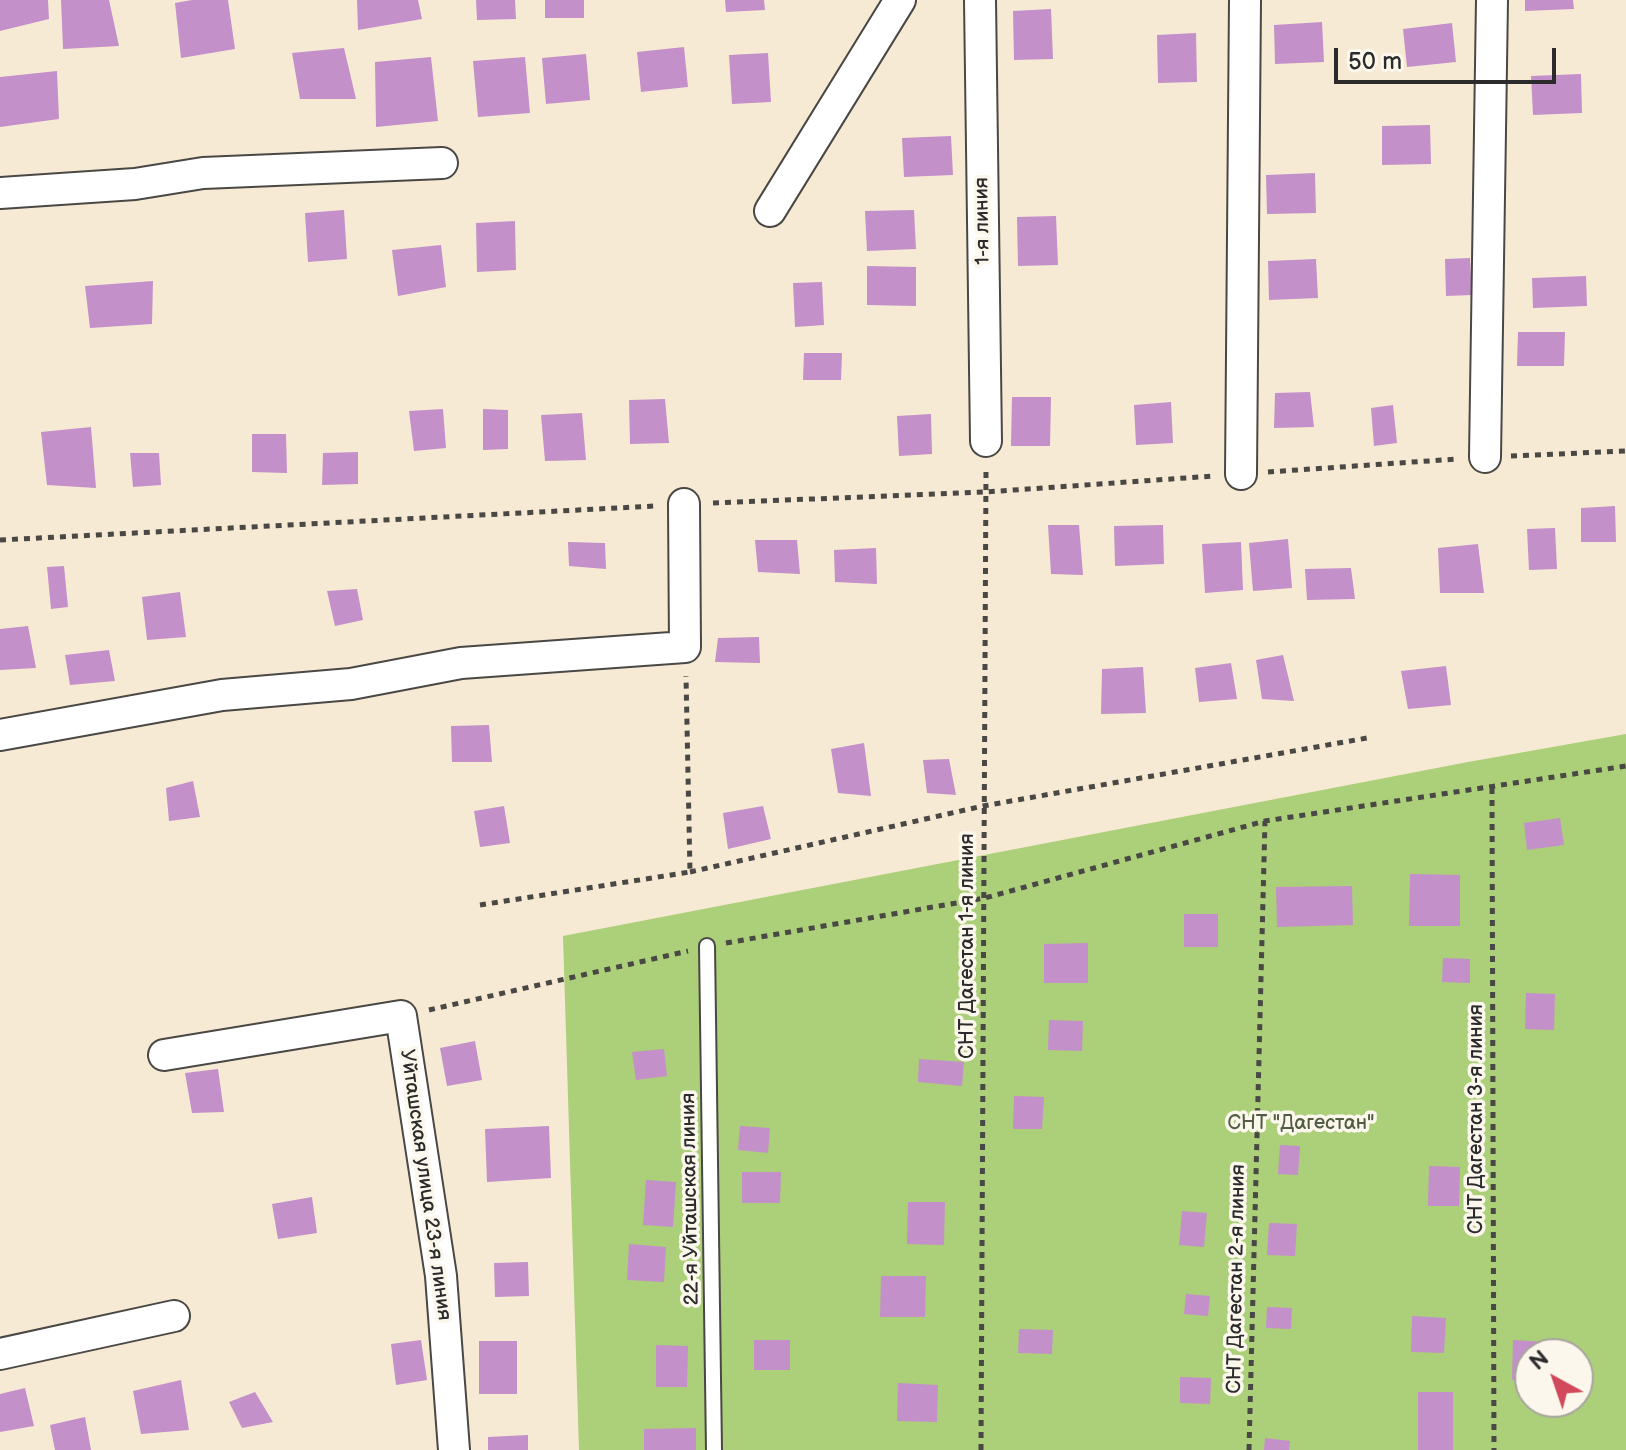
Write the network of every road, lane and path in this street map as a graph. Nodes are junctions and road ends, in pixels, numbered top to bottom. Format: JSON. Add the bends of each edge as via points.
{"nodes":[{"id":1,"x":900,"y":0,"type":"edge"},
{"id":2,"x":980,"y":0,"type":"edge"},
{"id":3,"x":1245,"y":0,"type":"edge"},
{"id":4,"x":1492,"y":0,"type":"edge"},
{"id":5,"x":442,"y":163,"type":"dead end"},
{"id":6,"x":0,"y":193,"type":"edge"},
{"id":7,"x":770,"y":211,"type":"dead end"},
{"id":8,"x":986,"y":441,"type":"joint"},
{"id":9,"x":1626,"y":451,"type":"edge"},
{"id":10,"x":1485,"y":457,"type":"junction"},
{"id":11,"x":1241,"y":474,"type":"junction"},
{"id":12,"x":985,"y":492,"type":"junction"},
{"id":13,"x":684,"y":504,"type":"junction"},
{"id":14,"x":0,"y":540,"type":"edge"},
{"id":15,"x":685,"y":647,"type":"junction"},
{"id":16,"x":0,"y":735,"type":"edge"},
{"id":17,"x":1367,"y":738,"type":"dead end"},
{"id":18,"x":1626,"y":766,"type":"edge"},
{"id":19,"x":1492,"y":788,"type":"junction"},
{"id":20,"x":983,"y":806,"type":"junction"},
{"id":21,"x":1265,"y":821,"type":"junction"},
{"id":22,"x":690,"y":872,"type":"junction"},
{"id":23,"x":985,"y":898,"type":"junction"},
{"id":24,"x":480,"y":905,"type":"dead end"},
{"id":25,"x":707,"y":946,"type":"junction"},
{"id":26,"x":401,"y":1016,"type":"junction"},
{"id":27,"x":164,"y":1055,"type":"dead end"},
{"id":28,"x":174,"y":1316,"type":"dead end"},
{"id":29,"x":0,"y":1354,"type":"edge"},
{"id":30,"x":454,"y":1450,"type":"edge"},
{"id":31,"x":714,"y":1450,"type":"edge"},
{"id":32,"x":981,"y":1450,"type":"edge"},
{"id":33,"x":1249,"y":1450,"type":"edge"},
{"id":34,"x":1494,"y":1450,"type":"edge"}],
"edges":[{"from":1,"to":7,"type":"street"},
{"from":2,"to":8,"type":"street","name":"1-я линия"},
{"from":3,"to":11,"type":"street"},
{"from":4,"to":10,"type":"street"},
{"from":5,"to":6,"type":"street","via":[[203,173],[135,184]]},
{"from":8,"to":12,"type":"path","name":"СНТ Дагестан 1-я линия"},
{"from":9,"to":10,"type":"path"},
{"from":10,"to":11,"type":"path"},
{"from":11,"to":12,"type":"path"},
{"from":12,"to":13,"type":"path"},
{"from":12,"to":20,"type":"path","name":"СНТ Дагестан 1-я линия"},
{"from":13,"to":14,"type":"path"},
{"from":13,"to":15,"type":"street"},
{"from":15,"to":16,"type":"street","via":[[461,663],[351,684],[222,695]]},
{"from":15,"to":22,"type":"path"},
{"from":17,"to":20,"type":"path"},
{"from":18,"to":19,"type":"path"},
{"from":19,"to":21,"type":"path"},
{"from":19,"to":34,"type":"path","name":"СНТ Дагестан 3-я линия"},
{"from":20,"to":22,"type":"path"},
{"from":20,"to":23,"type":"path","name":"СНТ Дагестан 1-я линия"},
{"from":21,"to":23,"type":"path"},
{"from":21,"to":33,"type":"path","name":"СНТ Дагестан 2-я линия"},
{"from":22,"to":24,"type":"path"},
{"from":23,"to":25,"type":"path"},
{"from":23,"to":32,"type":"path","name":"СНТ Дагестан 1-я линия"},
{"from":25,"to":26,"type":"path"},
{"from":25,"to":31,"type":"lane","name":"22-я Уйташская линия"},
{"from":26,"to":27,"type":"street"},
{"from":26,"to":30,"type":"street","name":"Уйташская улица 23-я линия","via":[[441,1276]]},
{"from":28,"to":29,"type":"street"}]}
